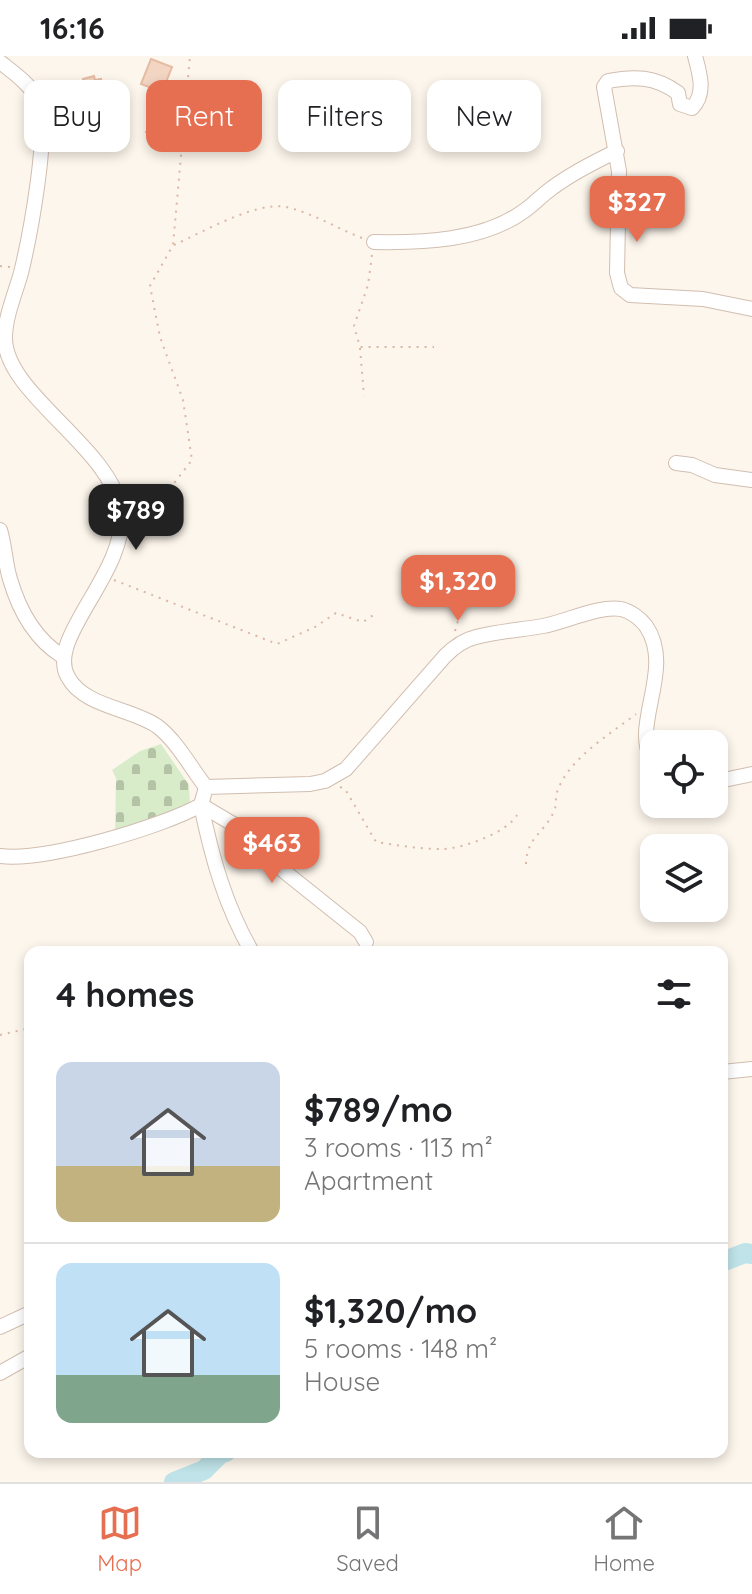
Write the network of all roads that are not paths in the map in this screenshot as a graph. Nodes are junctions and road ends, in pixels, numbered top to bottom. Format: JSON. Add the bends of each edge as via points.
{"nodes":[{"id":1,"x":695,"y":56,"type":"edge"},
{"id":2,"x":0,"y":62,"type":"edge"},
{"id":3,"x":617,"y":151,"type":"junction"},
{"id":4,"x":374,"y":242,"type":"road end"},
{"id":5,"x":752,"y":309,"type":"edge"},
{"id":6,"x":676,"y":463,"type":"dead end"},
{"id":7,"x":752,"y":480,"type":"edge"},
{"id":8,"x":0,"y":530,"type":"edge"},
{"id":9,"x":62,"y":656,"type":"junction"},
{"id":10,"x":646,"y":730,"type":"edge"},
{"id":11,"x":752,"y":774,"type":"edge"},
{"id":12,"x":728,"y":779,"type":"edge"},
{"id":13,"x":206,"y":787,"type":"junction"},
{"id":14,"x":201,"y":805,"type":"junction"},
{"id":15,"x":0,"y":856,"type":"edge"},
{"id":16,"x":366,"y":942,"type":"dead end"},
{"id":17,"x":249,"y":946,"type":"edge"},
{"id":18,"x":752,"y":1069,"type":"edge"},
{"id":19,"x":728,"y":1071,"type":"edge"},
{"id":20,"x":24,"y":1316,"type":"edge"},
{"id":21,"x":0,"y":1327,"type":"edge"},
{"id":22,"x":24,"y":1359,"type":"edge"},
{"id":23,"x":0,"y":1373,"type":"edge"}],
"edges":[{"from":1,"to":3,"type":"street","via":[[701,95],[692,108],[680,104],[678,93],[661,82],[631,76],[608,81],[604,87]]},
{"from":2,"to":9,"type":"street","via":[[38,99],[44,127],[22,270],[5,329],[7,352],[21,377],[102,468],[116,490],[121,512],[120,542]]},
{"from":3,"to":4,"type":"street","via":[[509,220],[441,239]]},
{"from":3,"to":5,"type":"street","via":[[621,288],[640,297],[703,299]]},
{"from":6,"to":7,"type":"street"},
{"from":8,"to":9,"type":"street","via":[[9,578],[23,613],[44,644]]},
{"from":9,"to":13,"type":"street","via":[[69,681],[89,696],[157,726]]},
{"from":10,"to":13,"type":"street","via":[[656,659],[652,639],[635,615],[610,608],[546,626],[476,637],[455,647],[346,769],[332,777],[310,784]]},
{"from":11,"to":12,"type":"street"},
{"from":13,"to":14,"type":"street"},
{"from":14,"to":15,"type":"street","via":[[180,817],[82,845]]},
{"from":14,"to":16,"type":"street","via":[[238,827]]},
{"from":14,"to":17,"type":"street","via":[[218,880]]},
{"from":18,"to":19,"type":"street"},
{"from":20,"to":21,"type":"street"},
{"from":22,"to":23,"type":"street"}]}
